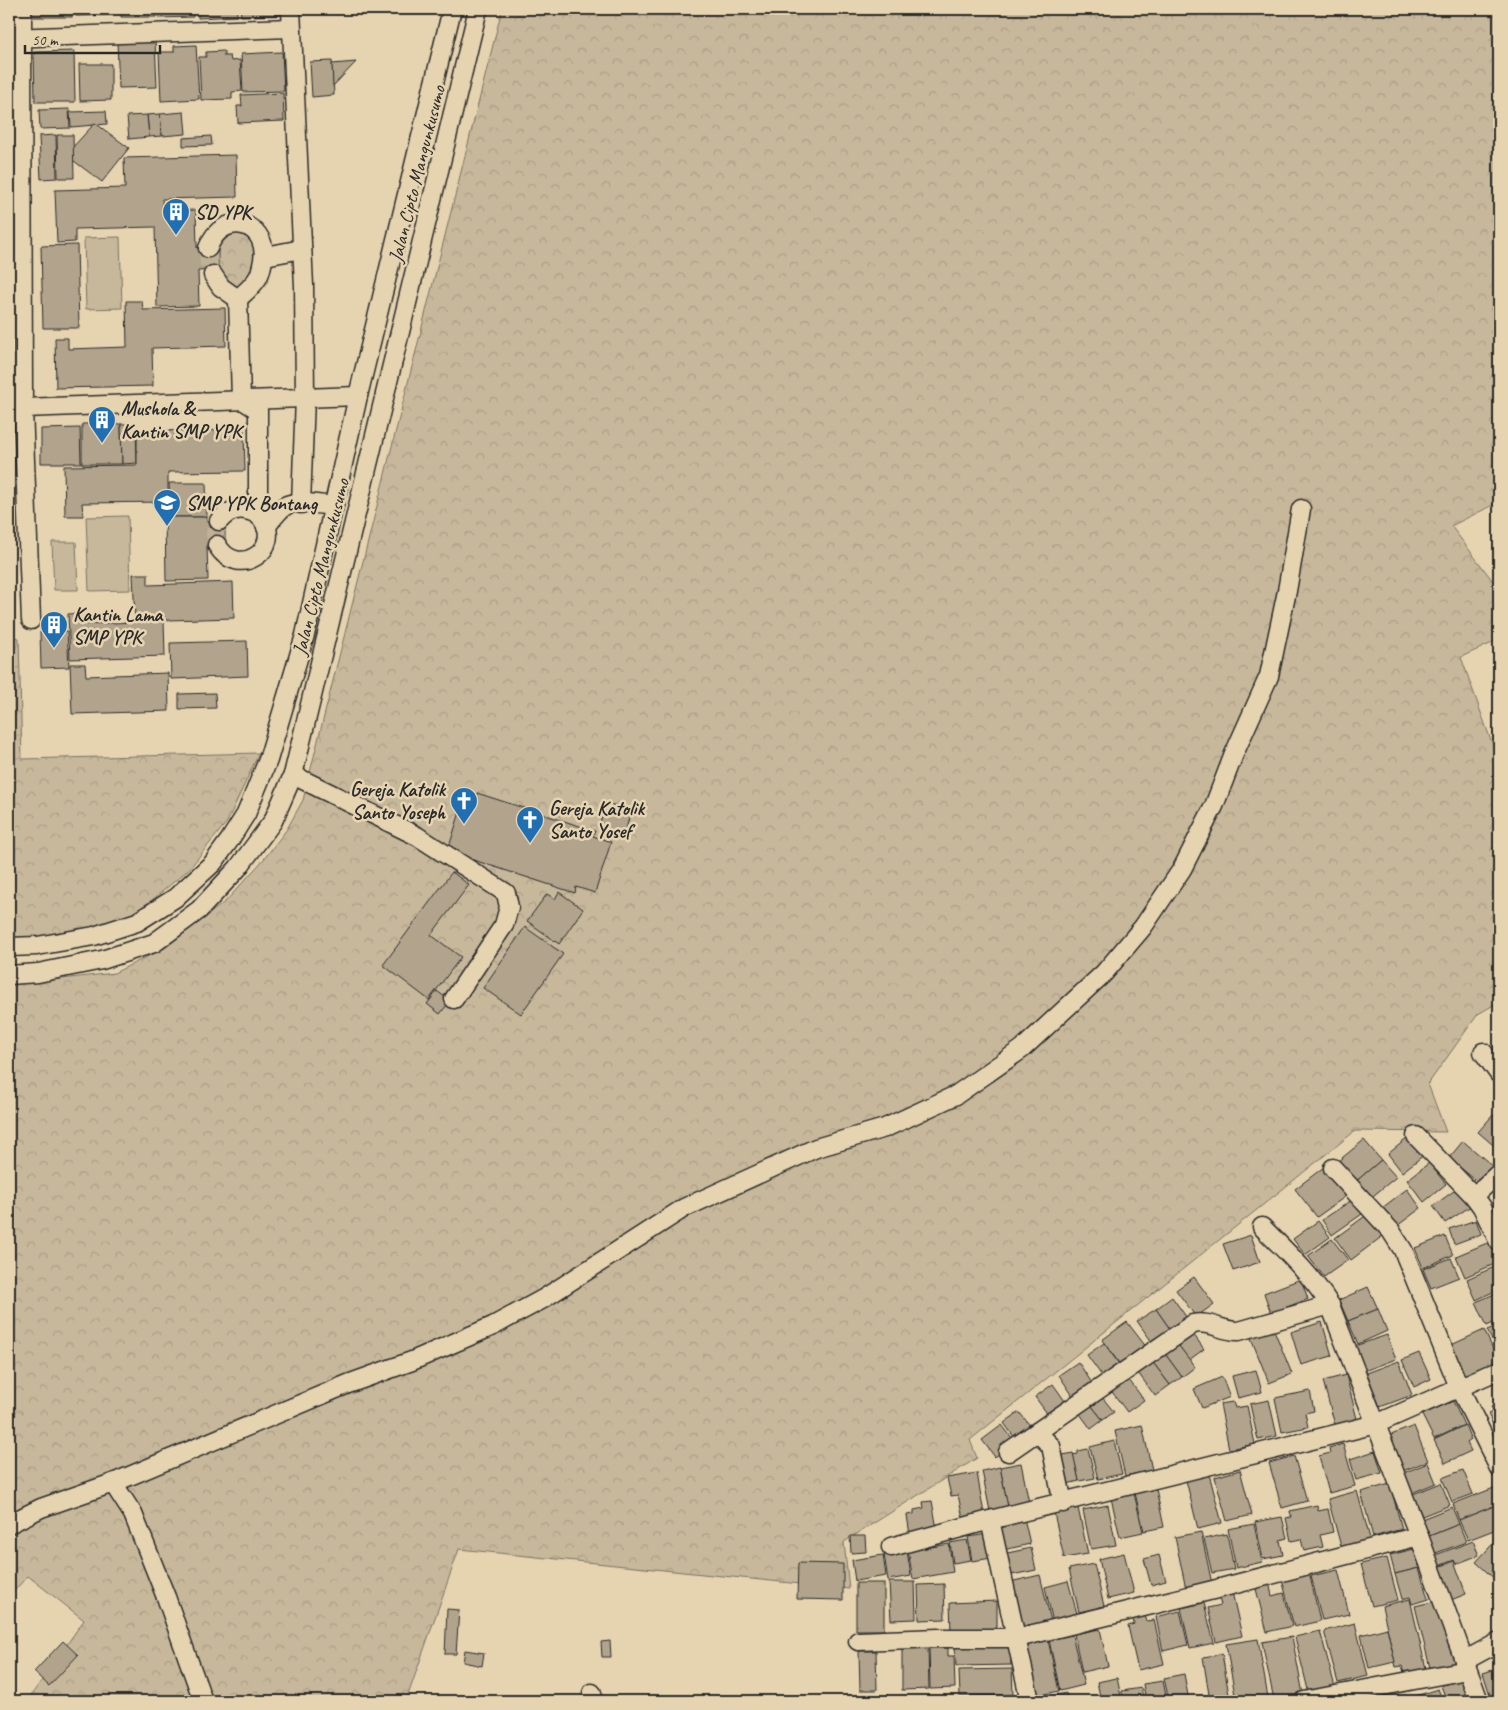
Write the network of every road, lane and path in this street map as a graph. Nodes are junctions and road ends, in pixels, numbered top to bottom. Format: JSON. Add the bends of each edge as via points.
{"nodes":[{"id":1,"x":22,"y":9,"type":"edge"},
{"id":2,"x":291,"y":9,"type":"edge"},
{"id":3,"x":452,"y":9,"type":"edge"},
{"id":4,"x":478,"y":9,"type":"edge"},
{"id":5,"x":291,"y":28,"type":"junction"},
{"id":6,"x":16,"y":38,"type":"edge"},
{"id":7,"x":421,"y":136,"type":"junction"},
{"id":8,"x":446,"y":142,"type":"junction"},
{"id":9,"x":208,"y":248,"type":"dead end"},
{"id":10,"x":302,"y":249,"type":"junction"},
{"id":11,"x":265,"y":256,"type":"junction"},
{"id":12,"x":213,"y":275,"type":"tunnel mouth"},
{"id":13,"x":238,"y":299,"type":"junction"},
{"id":14,"x":358,"y":396,"type":"junction"},
{"id":15,"x":305,"y":397,"type":"junction"},
{"id":16,"x":241,"y":399,"type":"junction"},
{"id":17,"x":261,"y":404,"type":"junction"},
{"id":18,"x":23,"y":408,"type":"junction"},
{"id":19,"x":301,"y":504,"type":"junction"},
{"id":20,"x":334,"y":506,"type":"junction"},
{"id":21,"x":1301,"y":509,"type":"dead end"},
{"id":22,"x":219,"y":521,"type":"dead end"},
{"id":23,"x":262,"y":521,"type":"junction"},
{"id":24,"x":217,"y":545,"type":"dead end"},
{"id":25,"x":31,"y":620,"type":"dead end"},
{"id":26,"x":293,"y":775,"type":"junction"},
{"id":27,"x":9,"y":947,"type":"edge"},
{"id":28,"x":9,"y":975,"type":"edge"},
{"id":29,"x":454,"y":999,"type":"dead end"},
{"id":30,"x":1483,"y":1052,"type":"dead end"},
{"id":31,"x":1499,"y":1074,"type":"edge"},
{"id":32,"x":1416,"y":1136,"type":"dead end"},
{"id":33,"x":1333,"y":1168,"type":"dead end"},
{"id":34,"x":1499,"y":1173,"type":"edge"},
{"id":35,"x":1474,"y":1196,"type":"junction"},
{"id":36,"x":1262,"y":1227,"type":"dead end"},
{"id":37,"x":1499,"y":1242,"type":"edge"},
{"id":38,"x":1330,"y":1305,"type":"junction"},
{"id":39,"x":1499,"y":1370,"type":"edge"},
{"id":40,"x":1459,"y":1387,"type":"junction"},
{"id":41,"x":1376,"y":1424,"type":"junction"},
{"id":42,"x":1037,"y":1432,"type":"junction"},
{"id":43,"x":1008,"y":1452,"type":"dead end"},
{"id":44,"x":1499,"y":1468,"type":"edge"},
{"id":45,"x":113,"y":1483,"type":"junction"},
{"id":46,"x":1063,"y":1503,"type":"junction"},
{"id":47,"x":990,"y":1520,"type":"junction"},
{"id":48,"x":9,"y":1524,"type":"edge"},
{"id":49,"x":1419,"y":1536,"type":"junction"},
{"id":50,"x":891,"y":1546,"type":"dead end"},
{"id":51,"x":1017,"y":1638,"type":"junction"},
{"id":52,"x":858,"y":1641,"type":"dead end"},
{"id":53,"x":1499,"y":1642,"type":"edge"},
{"id":54,"x":1466,"y":1666,"type":"junction"},
{"id":55,"x":203,"y":1701,"type":"edge"},
{"id":56,"x":1030,"y":1701,"type":"edge"},
{"id":57,"x":1304,"y":1701,"type":"edge"},
{"id":58,"x":1478,"y":1701,"type":"edge"}],
"edges":[{"from":1,"to":6,"type":"street"},
{"from":2,"to":5,"type":"street"},
{"from":3,"to":7,"type":"street","name":"Jalan Cipto Mangunkusumo"},
{"from":4,"to":8,"type":"street","name":"Jalan Cipto Mangunkusumo"},
{"from":5,"to":6,"type":"street"},
{"from":5,"to":10,"type":"street"},
{"from":6,"to":18,"type":"street"},
{"from":7,"to":8,"type":"street"},
{"from":7,"to":14,"type":"street","name":"Jalan Cipto Mangunkusumo"},
{"from":8,"to":26,"type":"street","name":"Jalan Cipto Mangunkusumo"},
{"from":9,"to":11,"type":"street","via":[[216,232],[231,224],[240,224],[256,232]]},
{"from":10,"to":11,"type":"street"},
{"from":10,"to":15,"type":"street"},
{"from":11,"to":13,"type":"street","via":[[257,279]]},
{"from":12,"to":13,"type":"street","via":[[221,287]]},
{"from":13,"to":16,"type":"street"},
{"from":14,"to":15,"type":"street"},
{"from":14,"to":20,"type":"street","name":"Jalan Cipto Mangunkusumo"},
{"from":15,"to":17,"type":"street"},
{"from":15,"to":19,"type":"street"},
{"from":16,"to":17,"type":"street"},
{"from":16,"to":18,"type":"street"},
{"from":17,"to":23,"type":"street"},
{"from":18,"to":25,"type":"street"},
{"from":19,"to":20,"type":"street"},
{"from":19,"to":23,"type":"street","via":[[287,505],[274,517]]},
{"from":20,"to":27,"type":"street","name":"Jalan Cipto Mangunkusumo","via":[[305,635],[268,760],[246,814],[229,841],[213,862],[175,898],[137,922],[94,936],[37,946]]},
{"from":21,"to":45,"type":"street","via":[[1269,676],[1214,806],[1182,870],[1143,927],[1104,973],[1022,1050],[956,1095],[885,1128],[816,1148],[684,1208],[543,1300],[493,1326]]},
{"from":22,"to":23,"type":"street","via":[[237,509],[252,511]]},
{"from":23,"to":24,"type":"street","via":[[266,543],[263,550],[250,560],[242,562],[227,557]]},
{"from":26,"to":28,"type":"street","name":"Jalan Cipto Mangunkusumo","via":[[273,821],[238,868],[199,910],[154,943],[102,960],[38,973]]},
{"from":26,"to":29,"type":"street","via":[[416,836],[506,893],[509,907],[504,925]]},
{"from":30,"to":31,"type":"street"},
{"from":32,"to":35,"type":"street"},
{"from":33,"to":40,"type":"street","via":[[1391,1231],[1404,1250]]},
{"from":34,"to":35,"type":"street"},
{"from":35,"to":37,"type":"street"},
{"from":36,"to":38,"type":"street","via":[[1306,1271]]},
{"from":38,"to":41,"type":"street"},
{"from":38,"to":42,"type":"street","via":[[1239,1331],[1205,1323],[1193,1324]]},
{"from":39,"to":40,"type":"street"},
{"from":40,"to":41,"type":"street"},
{"from":40,"to":44,"type":"street"},
{"from":41,"to":46,"type":"street"},
{"from":41,"to":49,"type":"street"},
{"from":42,"to":43,"type":"street"},
{"from":42,"to":46,"type":"street","via":[[1052,1450]]},
{"from":45,"to":48,"type":"street","via":[[41,1508]]},
{"from":45,"to":55,"type":"street","via":[[133,1514]]},
{"from":46,"to":47,"type":"street"},
{"from":47,"to":50,"type":"street"},
{"from":47,"to":51,"type":"street"},
{"from":49,"to":51,"type":"street"},
{"from":49,"to":54,"type":"street"},
{"from":51,"to":52,"type":"street"},
{"from":51,"to":56,"type":"street"},
{"from":53,"to":54,"type":"street"},
{"from":54,"to":57,"type":"street"},
{"from":54,"to":58,"type":"street"}]}
